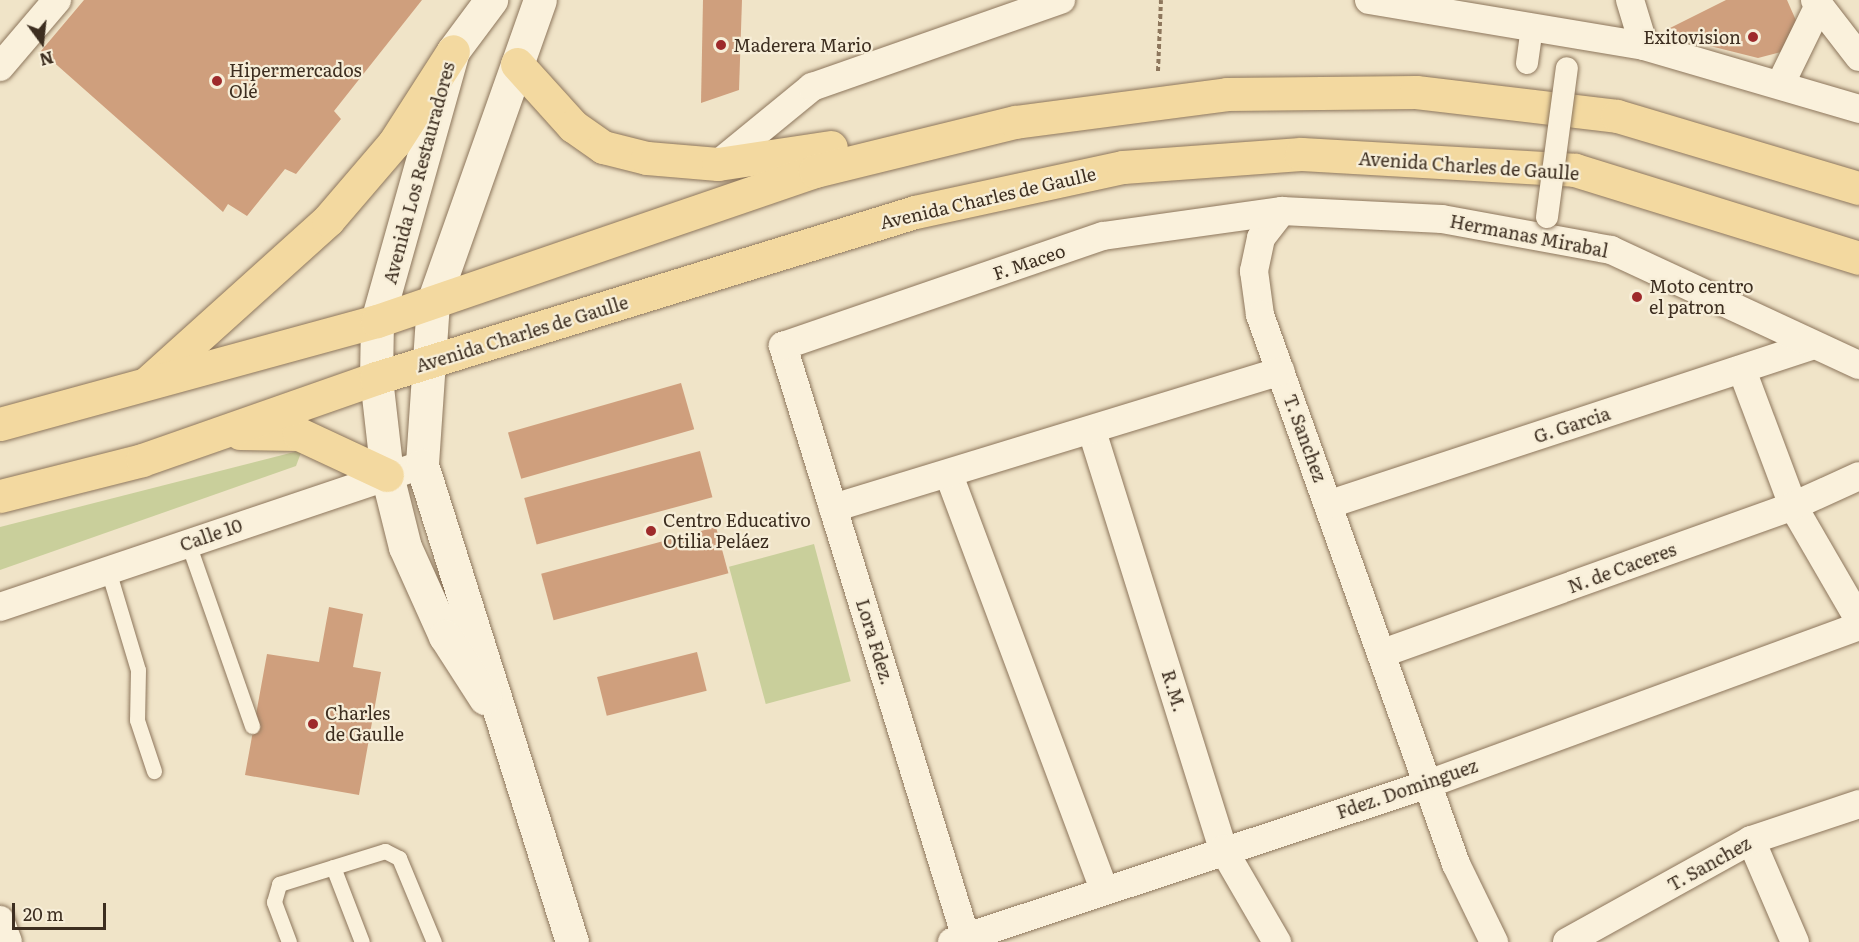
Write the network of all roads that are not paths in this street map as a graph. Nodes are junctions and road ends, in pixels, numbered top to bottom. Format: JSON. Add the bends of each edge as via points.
{"nodes":[{"id":1,"x":57,"y":0,"type":"edge"},
{"id":2,"x":491,"y":0,"type":"edge"},
{"id":3,"x":540,"y":0,"type":"edge"},
{"id":4,"x":1061,"y":0,"type":"edge"},
{"id":5,"x":1369,"y":0,"type":"edge"},
{"id":6,"x":1630,"y":0,"type":"edge"},
{"id":7,"x":1817,"y":4,"type":"edge"},
{"id":8,"x":1532,"y":27,"type":"junction"},
{"id":9,"x":1644,"y":46,"type":"junction"},
{"id":10,"x":453,"y":51,"type":"junction"},
{"id":11,"x":4,"y":54,"type":"edge"},
{"id":12,"x":1859,"y":57,"type":"edge"},
{"id":13,"x":1527,"y":63,"type":"dead end"},
{"id":14,"x":517,"y":64,"type":"junction"},
{"id":15,"x":1567,"y":68,"type":"dead end"},
{"id":16,"x":1780,"y":85,"type":"junction"},
{"id":17,"x":1859,"y":109,"type":"edge"},
{"id":18,"x":1015,"y":122,"type":"junction"},
{"id":19,"x":718,"y":164,"type":"junction"},
{"id":20,"x":1859,"y":188,"type":"edge"},
{"id":21,"x":1282,"y":211,"type":"junction"},
{"id":22,"x":1547,"y":217,"type":"dead end"},
{"id":23,"x":1859,"y":258,"type":"edge"},
{"id":24,"x":432,"y":302,"type":"junction"},
{"id":25,"x":377,"y":321,"type":"junction"},
{"id":26,"x":1814,"y":345,"type":"junction"},
{"id":27,"x":783,"y":346,"type":"joint"},
{"id":28,"x":428,"y":364,"type":"junction"},
{"id":29,"x":1859,"y":365,"type":"edge"},
{"id":30,"x":1742,"y":370,"type":"junction"},
{"id":31,"x":1280,"y":371,"type":"junction"},
{"id":32,"x":376,"y":378,"type":"junction"},
{"id":33,"x":143,"y":387,"type":"junction"},
{"id":34,"x":0,"y":424,"type":"edge"},
{"id":35,"x":1092,"y":431,"type":"junction"},
{"id":36,"x":220,"y":432,"type":"junction"},
{"id":37,"x":422,"y":465,"type":"junction"},
{"id":38,"x":387,"y":475,"type":"junction"},
{"id":39,"x":949,"y":475,"type":"junction"},
{"id":40,"x":1859,"y":476,"type":"edge"},
{"id":41,"x":0,"y":496,"type":"edge"},
{"id":42,"x":1330,"y":504,"type":"junction"},
{"id":43,"x":1793,"y":506,"type":"junction"},
{"id":44,"x":833,"y":508,"type":"junction"},
{"id":45,"x":188,"y":543,"type":"junction"},
{"id":46,"x":108,"y":570,"type":"junction"},
{"id":47,"x":0,"y":607,"type":"edge"},
{"id":48,"x":1859,"y":620,"type":"edge"},
{"id":49,"x":1859,"y":626,"type":"edge"},
{"id":50,"x":1383,"y":653,"type":"junction"},
{"id":51,"x":252,"y":726,"type":"dead end"},
{"id":52,"x":510,"y":738,"type":"junction"},
{"id":53,"x":154,"y":771,"type":"dead end"},
{"id":54,"x":1428,"y":784,"type":"junction"},
{"id":55,"x":1859,"y":804,"type":"edge"},
{"id":56,"x":1751,"y":840,"type":"junction"},
{"id":57,"x":1223,"y":849,"type":"junction"},
{"id":58,"x":333,"y":867,"type":"junction"},
{"id":59,"x":1104,"y":890,"type":"junction"},
{"id":60,"x":0,"y":920,"type":"edge"},
{"id":61,"x":959,"y":940,"type":"edge"},
{"id":62,"x":8,"y":942,"type":"edge"},
{"id":63,"x":289,"y":942,"type":"edge"},
{"id":64,"x":362,"y":942,"type":"edge"},
{"id":65,"x":434,"y":942,"type":"edge"},
{"id":66,"x":572,"y":942,"type":"edge"},
{"id":67,"x":1276,"y":942,"type":"edge"},
{"id":68,"x":1494,"y":942,"type":"edge"},
{"id":69,"x":1567,"y":942,"type":"edge"},
{"id":70,"x":1795,"y":942,"type":"edge"}],
"edges":[{"from":1,"to":11,"type":"street"},
{"from":2,"to":10,"type":"main road","name":"Avenida Los Restauradores"},
{"from":3,"to":14,"type":"main road"},
{"from":4,"to":19,"type":"street","via":[[812,87]]},
{"from":5,"to":8,"type":"street"},
{"from":6,"to":9,"type":"street"},
{"from":7,"to":12,"type":"street"},
{"from":7,"to":16,"type":"street"},
{"from":8,"to":9,"type":"street"},
{"from":8,"to":13,"type":"street"},
{"from":9,"to":16,"type":"street"},
{"from":10,"to":25,"type":"main road","name":"Avenida Los Restauradores"},
{"from":10,"to":33,"type":"main road","via":[[394,143],[328,220]]},
{"from":14,"to":19,"type":"main road","via":[[573,126],[603,147],[647,158]]},
{"from":14,"to":24,"type":"main road"},
{"from":15,"to":22,"type":"street","bridge":true},
{"from":16,"to":17,"type":"street"},
{"from":18,"to":19,"type":"main road","via":[[989,117],[759,162]]},
{"from":18,"to":20,"type":"main road","via":[[1227,94],[1416,92],[1606,115]]},
{"from":18,"to":24,"type":"main road","via":[[815,171]]},
{"from":21,"to":26,"type":"street","name":"Hermanas Mirabal","via":[[1517,223],[1611,250]]},
{"from":21,"to":27,"type":"street","name":"F. Maceo","via":[[1103,236]]},
{"from":21,"to":31,"type":"street","via":[[1261,238],[1254,271],[1260,315]]},
{"from":23,"to":28,"type":"main road","name":"Avenida Charles de Gaulle","via":[[1575,170],[1301,154],[1135,166],[915,212]]},
{"from":24,"to":25,"type":"main road"},
{"from":24,"to":28,"type":"main road"},
{"from":25,"to":32,"type":"main road","name":"Avenida Los Restauradores"},
{"from":25,"to":33,"type":"main road"},
{"from":26,"to":29,"type":"street","name":"Hermanas Mirabal"},
{"from":26,"to":30,"type":"street","name":"G. Garcia"},
{"from":27,"to":44,"type":"street","name":"Lora Fdez."},
{"from":28,"to":32,"type":"main road","name":"Avenida Charles de Gaulle"},
{"from":28,"to":37,"type":"main road"},
{"from":30,"to":42,"type":"street","name":"G. Garcia"},
{"from":30,"to":43,"type":"street"},
{"from":31,"to":35,"type":"street","name":"T. Sanchez"},
{"from":31,"to":42,"type":"street","name":"T. Sanchez"},
{"from":32,"to":36,"type":"main road","name":"Avenida Charles de Gaulle"},
{"from":32,"to":38,"type":"main road","name":"Avenida Los Restauradores"},
{"from":33,"to":34,"type":"main road"},
{"from":35,"to":39,"type":"street","name":"T. Sanchez"},
{"from":35,"to":57,"type":"street","name":"R.M."},
{"from":36,"to":38,"type":"main road","via":[[299,434]]},
{"from":36,"to":41,"type":"main road","name":"Avenida Charles de Gaulle","via":[[142,460]]},
{"from":37,"to":38,"type":"street","name":"Calle 10"},
{"from":37,"to":52,"type":"main road"},
{"from":38,"to":45,"type":"street","name":"Calle 10"},
{"from":38,"to":52,"type":"main road","name":"Avenida Los Restauradores","via":[[405,547],[445,636]]},
{"from":39,"to":44,"type":"street","name":"T. Sanchez"},
{"from":39,"to":59,"type":"street"},
{"from":40,"to":43,"type":"street","name":"N. de Caceres"},
{"from":42,"to":50,"type":"street","name":"T. Sanchez"},
{"from":43,"to":48,"type":"street"},
{"from":43,"to":50,"type":"street","name":"N. de Caceres"},
{"from":44,"to":61,"type":"street","name":"Lora Fdez."},
{"from":45,"to":46,"type":"street","name":"Calle 10"},
{"from":45,"to":51,"type":"lane"},
{"from":46,"to":47,"type":"street","name":"Calle 10"},
{"from":46,"to":53,"type":"lane","via":[[138,670],[137,720]]},
{"from":49,"to":54,"type":"street","name":"Fdez. Dominguez"},
{"from":50,"to":54,"type":"street","name":"T. Sanchez"},
{"from":52,"to":66,"type":"main road"},
{"from":54,"to":57,"type":"street","name":"Fdez. Dominguez"},
{"from":54,"to":68,"type":"street","name":"T. Sanchez","via":[[1456,864]]},
{"from":55,"to":56,"type":"street","name":"T. Sanchez"},
{"from":56,"to":69,"type":"street","name":"T. Sanchez"},
{"from":56,"to":70,"type":"street"},
{"from":57,"to":59,"type":"street","name":"Fdez. Dominguez"},
{"from":57,"to":67,"type":"street","name":"R.M."},
{"from":58,"to":63,"type":"lane","via":[[285,881],[274,892]]},
{"from":58,"to":64,"type":"lane"},
{"from":58,"to":65,"type":"lane","via":[[394,851]]},
{"from":59,"to":61,"type":"street","name":"Fdez. Dominguez"},
{"from":60,"to":62,"type":"street"}]}
